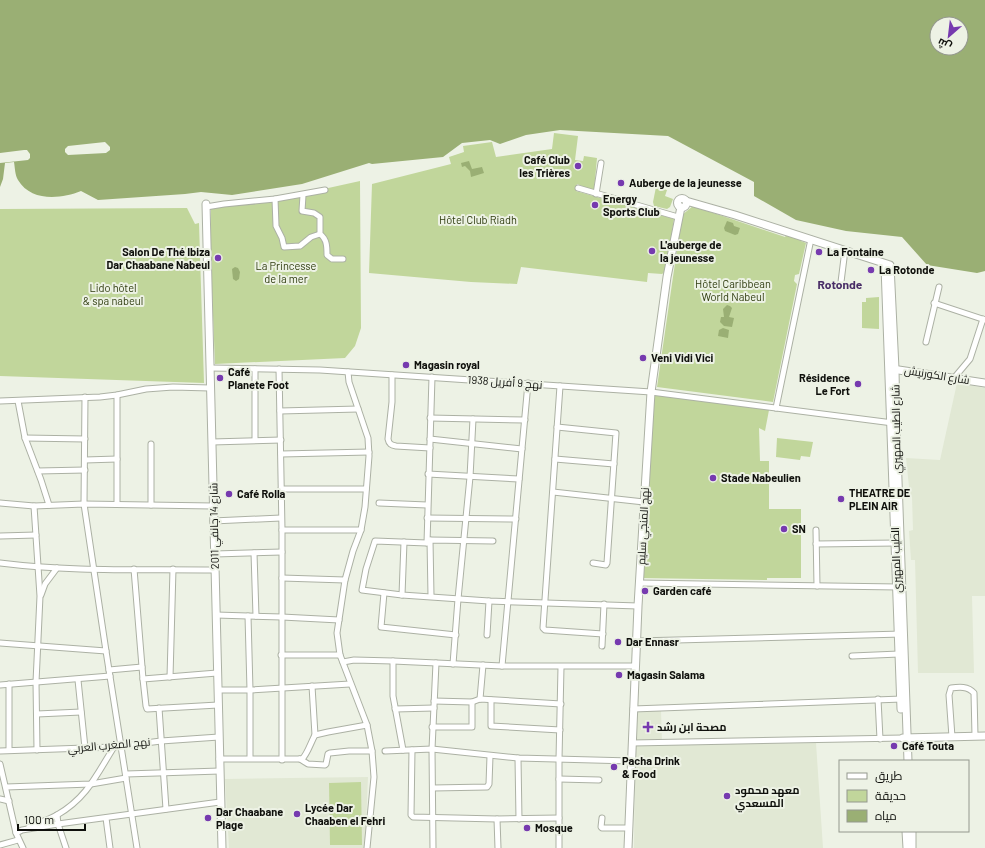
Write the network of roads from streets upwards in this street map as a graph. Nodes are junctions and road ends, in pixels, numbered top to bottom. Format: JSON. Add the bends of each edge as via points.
{"nodes":[{"id":1,"x":601,"y":163,"type":"dead end"},
{"id":2,"x":578,"y":188,"type":"dead end"},
{"id":3,"x":325,"y":190,"type":"dead end"},
{"id":4,"x":303,"y":194,"type":"junction"},
{"id":5,"x":596,"y":194,"type":"junction"},
{"id":6,"x":275,"y":199,"type":"junction"},
{"id":7,"x":206,"y":205,"type":"joint"},
{"id":8,"x":678,"y":218,"type":"junction"},
{"id":9,"x":320,"y":234,"type":"junction"},
{"id":10,"x":811,"y":239,"type":"junction"},
{"id":11,"x":845,"y":250,"type":"junction"},
{"id":12,"x":343,"y":259,"type":"dead end"},
{"id":13,"x":841,"y":282,"type":"dead end"},
{"id":14,"x":939,"y":287,"type":"dead end"},
{"id":15,"x":934,"y":303,"type":"junction"},
{"id":16,"x":984,"y":319,"type":"edge"},
{"id":17,"x":926,"y":342,"type":"dead end"},
{"id":18,"x":210,"y":368,"type":"junction"},
{"id":19,"x":255,"y":369,"type":"junction"},
{"id":20,"x":279,"y":369,"type":"junction"},
{"id":21,"x":892,"y":369,"type":"junction"},
{"id":22,"x":350,"y":372,"type":"junction"},
{"id":23,"x":392,"y":375,"type":"junction"},
{"id":24,"x":432,"y":377,"type":"junction"},
{"id":25,"x":954,"y":378,"type":"junction"},
{"id":26,"x":528,"y":383,"type":"junction"},
{"id":27,"x":985,"y":383,"type":"edge"},
{"id":28,"x":560,"y":386,"type":"junction"},
{"id":29,"x":210,"y":388,"type":"junction"},
{"id":30,"x":651,"y":392,"type":"junction"},
{"id":31,"x":116,"y":395,"type":"junction"},
{"id":32,"x":85,"y":397,"type":"junction"},
{"id":33,"x":0,"y":401,"type":"edge"},
{"id":34,"x":18,"y":401,"type":"junction"},
{"id":35,"x":776,"y":408,"type":"junction"},
{"id":36,"x":358,"y":409,"type":"junction"},
{"id":37,"x":280,"y":411,"type":"junction"},
{"id":38,"x":430,"y":418,"type":"junction"},
{"id":39,"x":473,"y":419,"type":"junction"},
{"id":40,"x":525,"y":420,"type":"junction"},
{"id":41,"x":893,"y":423,"type":"junction"},
{"id":42,"x":558,"y":427,"type":"junction"},
{"id":43,"x":25,"y":438,"type":"junction"},
{"id":44,"x":85,"y":439,"type":"junction"},
{"id":45,"x":430,"y":439,"type":"junction"},
{"id":46,"x":255,"y":440,"type":"junction"},
{"id":47,"x":281,"y":440,"type":"junction"},
{"id":48,"x":212,"y":442,"type":"junction"},
{"id":49,"x":151,"y":444,"type":"dead end"},
{"id":50,"x":473,"y":444,"type":"junction"},
{"id":51,"x":430,"y":448,"type":"junction"},
{"id":52,"x":522,"y":449,"type":"junction"},
{"id":53,"x":369,"y":452,"type":"junction"},
{"id":54,"x":281,"y":454,"type":"junction"},
{"id":55,"x":117,"y":459,"type":"junction"},
{"id":56,"x":555,"y":459,"type":"junction"},
{"id":57,"x":85,"y":460,"type":"junction"},
{"id":58,"x":614,"y":464,"type":"junction"},
{"id":59,"x":85,"y":470,"type":"junction"},
{"id":60,"x":38,"y":471,"type":"junction"},
{"id":61,"x":428,"y":474,"type":"junction"},
{"id":62,"x":470,"y":477,"type":"junction"},
{"id":63,"x":519,"y":478,"type":"junction"},
{"id":64,"x":281,"y":489,"type":"junction"},
{"id":65,"x":366,"y":489,"type":"junction"},
{"id":66,"x":552,"y":492,"type":"junction"},
{"id":67,"x":611,"y":499,"type":"junction"},
{"id":68,"x":644,"y":502,"type":"junction"},
{"id":69,"x":0,"y":503,"type":"edge"},
{"id":70,"x":379,"y":503,"type":"dead end"},
{"id":71,"x":84,"y":504,"type":"junction"},
{"id":72,"x":117,"y":504,"type":"junction"},
{"id":73,"x":49,"y":505,"type":"junction"},
{"id":74,"x":151,"y":505,"type":"junction"},
{"id":75,"x":428,"y":505,"type":"junction"},
{"id":76,"x":34,"y":506,"type":"junction"},
{"id":77,"x":213,"y":506,"type":"junction"},
{"id":78,"x":281,"y":518,"type":"junction"},
{"id":79,"x":427,"y":518,"type":"junction"},
{"id":80,"x":467,"y":518,"type":"junction"},
{"id":81,"x":516,"y":519,"type":"junction"},
{"id":82,"x":213,"y":520,"type":"junction"},
{"id":83,"x":282,"y":530,"type":"junction"},
{"id":84,"x":361,"y":530,"type":"junction"},
{"id":85,"x":816,"y":530,"type":"dead end"},
{"id":86,"x":36,"y":535,"type":"junction"},
{"id":87,"x":0,"y":536,"type":"edge"},
{"id":88,"x":464,"y":540,"type":"junction"},
{"id":89,"x":493,"y":541,"type":"dead end"},
{"id":90,"x":404,"y":542,"type":"junction"},
{"id":91,"x":429,"y":542,"type":"junction"},
{"id":92,"x":898,"y":543,"type":"junction"},
{"id":93,"x":816,"y":544,"type":"junction"},
{"id":94,"x":282,"y":552,"type":"junction"},
{"id":95,"x":254,"y":553,"type":"junction"},
{"id":96,"x":215,"y":554,"type":"junction"},
{"id":97,"x":0,"y":563,"type":"edge"},
{"id":98,"x":593,"y":563,"type":"dead end"},
{"id":99,"x":38,"y":568,"type":"junction"},
{"id":100,"x":57,"y":568,"type":"junction"},
{"id":101,"x":134,"y":569,"type":"junction"},
{"id":102,"x":173,"y":569,"type":"junction"},
{"id":103,"x":94,"y":570,"type":"junction"},
{"id":104,"x":215,"y":570,"type":"junction"},
{"id":105,"x":282,"y":578,"type":"junction"},
{"id":106,"x":344,"y":580,"type":"junction"},
{"id":107,"x":639,"y":583,"type":"junction"},
{"id":108,"x":817,"y":586,"type":"junction"},
{"id":109,"x":900,"y":588,"type":"junction"},
{"id":110,"x":384,"y":593,"type":"junction"},
{"id":111,"x":402,"y":595,"type":"junction"},
{"id":112,"x":40,"y":596,"type":"junction"},
{"id":113,"x":431,"y":596,"type":"junction"},
{"id":114,"x":458,"y":599,"type":"junction"},
{"id":115,"x":489,"y":601,"type":"junction"},
{"id":116,"x":507,"y":601,"type":"junction"},
{"id":117,"x":545,"y":602,"type":"junction"},
{"id":118,"x":604,"y":604,"type":"junction"},
{"id":119,"x":638,"y":606,"type":"junction"},
{"id":120,"x":216,"y":616,"type":"junction"},
{"id":121,"x":248,"y":616,"type":"junction"},
{"id":122,"x":256,"y":616,"type":"junction"},
{"id":123,"x":282,"y":617,"type":"junction"},
{"id":124,"x":339,"y":620,"type":"junction"},
{"id":125,"x":603,"y":634,"type":"junction"},
{"id":126,"x":902,"y":634,"type":"junction"},
{"id":127,"x":456,"y":635,"type":"junction"},
{"id":128,"x":487,"y":635,"type":"dead end"},
{"id":129,"x":637,"y":641,"type":"junction"},
{"id":130,"x":0,"y":643,"type":"edge"},
{"id":131,"x":38,"y":646,"type":"junction"},
{"id":132,"x":602,"y":646,"type":"dead end"},
{"id":133,"x":106,"y":651,"type":"junction"},
{"id":134,"x":899,"y":654,"type":"junction"},
{"id":135,"x":281,"y":655,"type":"junction"},
{"id":136,"x":340,"y":656,"type":"junction"},
{"id":137,"x":852,"y":656,"type":"dead end"},
{"id":138,"x":345,"y":661,"type":"junction"},
{"id":139,"x":393,"y":661,"type":"junction"},
{"id":140,"x":436,"y":663,"type":"junction"},
{"id":141,"x":453,"y":664,"type":"junction"},
{"id":142,"x":483,"y":665,"type":"junction"},
{"id":143,"x":502,"y":666,"type":"junction"},
{"id":144,"x":635,"y":666,"type":"junction"},
{"id":145,"x":561,"y":667,"type":"junction"},
{"id":146,"x":142,"y":668,"type":"junction"},
{"id":147,"x":109,"y":670,"type":"junction"},
{"id":148,"x":218,"y":673,"type":"junction"},
{"id":149,"x":110,"y":676,"type":"junction"},
{"id":150,"x":170,"y":677,"type":"junction"},
{"id":151,"x":143,"y":679,"type":"junction"},
{"id":152,"x":78,"y":680,"type":"junction"},
{"id":153,"x":36,"y":682,"type":"junction"},
{"id":154,"x":0,"y":684,"type":"edge"},
{"id":155,"x":9,"y":684,"type":"junction"},
{"id":156,"x":350,"y":684,"type":"junction"},
{"id":157,"x":312,"y":686,"type":"junction"},
{"id":158,"x":281,"y":688,"type":"junction"},
{"id":159,"x":218,"y":690,"type":"junction"},
{"id":160,"x":250,"y":690,"type":"junction"},
{"id":161,"x":903,"y":698,"type":"junction"},
{"id":162,"x":878,"y":699,"type":"junction"},
{"id":163,"x":480,"y":700,"type":"junction"},
{"id":164,"x":491,"y":700,"type":"junction"},
{"id":165,"x":434,"y":702,"type":"junction"},
{"id":166,"x":472,"y":702,"type":"junction"},
{"id":167,"x":561,"y":704,"type":"junction"},
{"id":168,"x":218,"y":705,"type":"junction"},
{"id":169,"x":159,"y":708,"type":"junction"},
{"id":170,"x":434,"y":708,"type":"junction"},
{"id":171,"x":395,"y":709,"type":"junction"},
{"id":172,"x":633,"y":709,"type":"junction"},
{"id":173,"x":81,"y":712,"type":"junction"},
{"id":174,"x":37,"y":714,"type":"junction"},
{"id":175,"x":367,"y":725,"type":"junction"},
{"id":176,"x":432,"y":727,"type":"junction"},
{"id":177,"x":560,"y":730,"type":"junction"},
{"id":178,"x":315,"y":736,"type":"junction"},
{"id":179,"x":975,"y":736,"type":"junction"},
{"id":180,"x":985,"y":736,"type":"edge"},
{"id":181,"x":219,"y":737,"type":"junction"},
{"id":182,"x":952,"y":737,"type":"junction"},
{"id":183,"x":880,"y":738,"type":"junction"},
{"id":184,"x":905,"y":738,"type":"junction"},
{"id":185,"x":161,"y":741,"type":"junction"},
{"id":186,"x":632,"y":743,"type":"junction"},
{"id":187,"x":121,"y":745,"type":"junction"},
{"id":188,"x":114,"y":747,"type":"junction"},
{"id":189,"x":85,"y":748,"type":"junction"},
{"id":190,"x":432,"y":749,"type":"junction"},
{"id":191,"x":9,"y":750,"type":"junction"},
{"id":192,"x":37,"y":750,"type":"junction"},
{"id":193,"x":403,"y":750,"type":"junction"},
{"id":194,"x":412,"y":750,"type":"junction"},
{"id":195,"x":0,"y":751,"type":"edge"},
{"id":196,"x":372,"y":751,"type":"junction"},
{"id":197,"x":386,"y":751,"type":"dead end"},
{"id":198,"x":490,"y":756,"type":"junction"},
{"id":199,"x":250,"y":758,"type":"junction"},
{"id":200,"x":518,"y":758,"type":"junction"},
{"id":201,"x":219,"y":759,"type":"junction"},
{"id":202,"x":300,"y":759,"type":"junction"},
{"id":203,"x":559,"y":759,"type":"junction"},
{"id":204,"x":282,"y":760,"type":"junction"},
{"id":205,"x":904,"y":760,"type":"edge"},
{"id":206,"x":908,"y":760,"type":"edge"},
{"id":207,"x":631,"y":761,"type":"junction"},
{"id":208,"x":0,"y":764,"type":"edge"},
{"id":209,"x":220,"y":771,"type":"junction"},
{"id":210,"x":165,"y":773,"type":"junction"},
{"id":211,"x":126,"y":776,"type":"junction"},
{"id":212,"x":559,"y":779,"type":"junction"},
{"id":213,"x":599,"y":780,"type":"dead end"},
{"id":214,"x":92,"y":784,"type":"junction"},
{"id":215,"x":6,"y":787,"type":"junction"},
{"id":216,"x":433,"y":788,"type":"junction"},
{"id":217,"x":0,"y":799,"type":"edge"},
{"id":218,"x":9,"y":801,"type":"junction"},
{"id":219,"x":220,"y":802,"type":"junction"},
{"id":220,"x":166,"y":810,"type":"junction"},
{"id":221,"x":132,"y":814,"type":"junction"},
{"id":222,"x":57,"y":815,"type":"junction"},
{"id":223,"x":106,"y":818,"type":"junction"},
{"id":224,"x":433,"y":818,"type":"junction"},
{"id":225,"x":559,"y":818,"type":"junction"},
{"id":226,"x":602,"y":818,"type":"dead end"},
{"id":227,"x":497,"y":819,"type":"junction"},
{"id":228,"x":518,"y":819,"type":"junction"},
{"id":229,"x":58,"y":824,"type":"junction"},
{"id":230,"x":628,"y":828,"type":"junction"},
{"id":231,"x":22,"y":830,"type":"junction"},
{"id":232,"x":906,"y":832,"type":"edge"},
{"id":233,"x":912,"y":832,"type":"edge"},
{"id":234,"x":16,"y":833,"type":"junction"},
{"id":235,"x":18,"y":840,"type":"junction"},
{"id":236,"x":2,"y":846,"type":"edge"},
{"id":237,"x":23,"y":848,"type":"edge"},
{"id":238,"x":66,"y":848,"type":"edge"},
{"id":239,"x":110,"y":848,"type":"edge"},
{"id":240,"x":137,"y":848,"type":"edge"},
{"id":241,"x":222,"y":848,"type":"edge"},
{"id":242,"x":367,"y":848,"type":"edge"},
{"id":243,"x":432,"y":848,"type":"edge"},
{"id":244,"x":498,"y":848,"type":"edge"},
{"id":245,"x":559,"y":848,"type":"edge"},
{"id":246,"x":628,"y":848,"type":"edge"},
{"id":247,"x":907,"y":848,"type":"edge"},
{"id":248,"x":912,"y":848,"type":"edge"}],
"edges":[{"from":1,"to":5,"type":"street"},
{"from":2,"to":5,"type":"street"},
{"from":3,"to":4,"type":"street"},
{"from":4,"to":6,"type":"street"},
{"from":4,"to":9,"type":"street","via":[[302,211],[320,217]]},
{"from":5,"to":8,"type":"street"},
{"from":6,"to":7,"type":"street"},
{"from":6,"to":9,"type":"street","via":[[276,226],[284,248],[300,246],[311,237]]},
{"from":7,"to":18,"type":"street","name":"شارع 14 جانفي 2011"},
{"from":8,"to":10,"type":"street","name":"نهج المنجي سليم","via":[[681,207],[678,205],[679,200],[683,198]]},
{"from":8,"to":30,"type":"street","name":"نهج المنجي سليم"},
{"from":9,"to":12,"type":"street","via":[[325,239],[328,257]]},
{"from":10,"to":11,"type":"street"},
{"from":10,"to":35,"type":"street"},
{"from":11,"to":13,"type":"street"},
{"from":11,"to":21,"type":"street","name":"شارع الطيب المهيري","via":[[887,264]]},
{"from":14,"to":15,"type":"street"},
{"from":15,"to":16,"type":"street"},
{"from":15,"to":17,"type":"street"},
{"from":16,"to":25,"type":"street","via":[[970,359]]},
{"from":18,"to":19,"type":"street","name":"نهج 9 أفريل 1938"},
{"from":18,"to":29,"type":"street","name":"شارع 14 جانفي 2011"},
{"from":19,"to":20,"type":"street","name":"نهج 9 أفريل 1938"},
{"from":19,"to":46,"type":"street"},
{"from":20,"to":22,"type":"street","name":"نهج 9 أفريل 1938"},
{"from":20,"to":37,"type":"street"},
{"from":21,"to":25,"type":"street","name":"شارع الكورنيش"},
{"from":21,"to":41,"type":"street","name":"شارع الطيب المهيري"},
{"from":22,"to":23,"type":"street","name":"نهج 9 أفريل 1938"},
{"from":22,"to":36,"type":"street","via":[[349,382]]},
{"from":23,"to":24,"type":"street","name":"نهج 9 أفريل 1938"},
{"from":23,"to":51,"type":"street","via":[[389,442],[396,446]]},
{"from":24,"to":26,"type":"street","name":"نهج 9 أفريل 1938"},
{"from":24,"to":38,"type":"street"},
{"from":25,"to":27,"type":"street","name":"شارع الكورنيش"},
{"from":26,"to":28,"type":"street","name":"نهج 9 أفريل 1938"},
{"from":26,"to":40,"type":"street"},
{"from":28,"to":30,"type":"street","name":"نهج 9 أفريل 1938"},
{"from":28,"to":42,"type":"street"},
{"from":29,"to":31,"type":"street","via":[[146,389]]},
{"from":29,"to":48,"type":"street","name":"شارع 14 جانفي 2011"},
{"from":30,"to":35,"type":"street","name":"نهج 9 أفريل 1938"},
{"from":30,"to":68,"type":"street","name":"نهج المنجي سليم"},
{"from":31,"to":32,"type":"street"},
{"from":31,"to":55,"type":"street"},
{"from":32,"to":34,"type":"street"},
{"from":32,"to":44,"type":"street"},
{"from":33,"to":34,"type":"street"},
{"from":34,"to":43,"type":"street"},
{"from":35,"to":41,"type":"street","name":"نهج 9 أفريل 1938"},
{"from":36,"to":37,"type":"street"},
{"from":36,"to":53,"type":"street","via":[[368,438]]},
{"from":37,"to":47,"type":"street"},
{"from":38,"to":39,"type":"street"},
{"from":38,"to":45,"type":"street"},
{"from":39,"to":40,"type":"street"},
{"from":39,"to":50,"type":"street"},
{"from":40,"to":52,"type":"street"},
{"from":41,"to":92,"type":"street","name":"شارع الطيب المهيري"},
{"from":42,"to":56,"type":"street"},
{"from":42,"to":58,"type":"street","via":[[616,432]]},
{"from":43,"to":44,"type":"street"},
{"from":43,"to":60,"type":"street"},
{"from":44,"to":57,"type":"street"},
{"from":45,"to":50,"type":"street"},
{"from":45,"to":51,"type":"street"},
{"from":46,"to":47,"type":"street"},
{"from":46,"to":48,"type":"street"},
{"from":47,"to":54,"type":"street"},
{"from":48,"to":77,"type":"street","name":"شارع 14 جانفي 2011"},
{"from":49,"to":74,"type":"street"},
{"from":50,"to":52,"type":"street"},
{"from":50,"to":62,"type":"street"},
{"from":51,"to":61,"type":"street"},
{"from":52,"to":63,"type":"street"},
{"from":53,"to":54,"type":"street"},
{"from":53,"to":65,"type":"street"},
{"from":54,"to":64,"type":"street"},
{"from":55,"to":57,"type":"street"},
{"from":55,"to":72,"type":"street"},
{"from":56,"to":58,"type":"street"},
{"from":56,"to":66,"type":"street"},
{"from":57,"to":59,"type":"street"},
{"from":58,"to":67,"type":"street"},
{"from":59,"to":60,"type":"street"},
{"from":59,"to":71,"type":"street"},
{"from":60,"to":73,"type":"street"},
{"from":61,"to":62,"type":"street"},
{"from":61,"to":75,"type":"street"},
{"from":62,"to":63,"type":"street"},
{"from":62,"to":80,"type":"street"},
{"from":63,"to":81,"type":"street"},
{"from":64,"to":65,"type":"street"},
{"from":64,"to":78,"type":"street"},
{"from":65,"to":84,"type":"street"},
{"from":66,"to":67,"type":"street"},
{"from":66,"to":117,"type":"street"},
{"from":67,"to":68,"type":"street"},
{"from":67,"to":98,"type":"street","via":[[607,563]]},
{"from":68,"to":107,"type":"street","name":"نهج المنجي سليم"},
{"from":69,"to":76,"type":"street"},
{"from":70,"to":75,"type":"street"},
{"from":71,"to":72,"type":"street"},
{"from":71,"to":73,"type":"street"},
{"from":71,"to":103,"type":"street"},
{"from":72,"to":74,"type":"street"},
{"from":73,"to":76,"type":"street"},
{"from":74,"to":77,"type":"street"},
{"from":75,"to":79,"type":"street"},
{"from":76,"to":86,"type":"street"},
{"from":77,"to":82,"type":"street","name":"شارع 14 جانفي 2011"},
{"from":78,"to":82,"type":"street"},
{"from":78,"to":83,"type":"street"},
{"from":79,"to":80,"type":"street"},
{"from":79,"to":91,"type":"street"},
{"from":80,"to":81,"type":"street"},
{"from":80,"to":88,"type":"street"},
{"from":81,"to":116,"type":"street"},
{"from":82,"to":96,"type":"street","name":"شارع 14 جانفي 2011"},
{"from":83,"to":84,"type":"street"},
{"from":83,"to":94,"type":"street"},
{"from":84,"to":106,"type":"street"},
{"from":85,"to":93,"type":"street"},
{"from":86,"to":87,"type":"street"},
{"from":86,"to":99,"type":"street"},
{"from":88,"to":89,"type":"street"},
{"from":88,"to":91,"type":"street"},
{"from":88,"to":114,"type":"street"},
{"from":90,"to":91,"type":"street"},
{"from":90,"to":110,"type":"street","via":[[375,542],[361,590]]},
{"from":90,"to":111,"type":"street"},
{"from":91,"to":113,"type":"street"},
{"from":92,"to":93,"type":"street"},
{"from":92,"to":109,"type":"street","name":"شارع الطيب المهيري"},
{"from":93,"to":108,"type":"street"},
{"from":94,"to":95,"type":"street"},
{"from":94,"to":105,"type":"street"},
{"from":95,"to":96,"type":"street"},
{"from":95,"to":122,"type":"street"},
{"from":96,"to":104,"type":"street","name":"شارع 14 جانفي 2011"},
{"from":97,"to":99,"type":"street"},
{"from":99,"to":100,"type":"street"},
{"from":99,"to":112,"type":"street"},
{"from":100,"to":103,"type":"street"},
{"from":100,"to":112,"type":"street","via":[[50,575]]},
{"from":101,"to":102,"type":"street"},
{"from":101,"to":103,"type":"street"},
{"from":101,"to":146,"type":"street"},
{"from":102,"to":104,"type":"street"},
{"from":102,"to":150,"type":"street"},
{"from":103,"to":133,"type":"street"},
{"from":104,"to":120,"type":"street","name":"شارع 14 جانفي 2011"},
{"from":105,"to":106,"type":"street"},
{"from":105,"to":123,"type":"street"},
{"from":106,"to":124,"type":"street"},
{"from":107,"to":108,"type":"street"},
{"from":107,"to":119,"type":"street","name":"نهج المنجي سليم"},
{"from":108,"to":109,"type":"street"},
{"from":109,"to":126,"type":"street","name":"شارع الطيب المهيري"},
{"from":110,"to":111,"type":"street"},
{"from":110,"to":127,"type":"street","via":[[381,627]]},
{"from":111,"to":113,"type":"street"},
{"from":112,"to":131,"type":"street"},
{"from":113,"to":114,"type":"street"},
{"from":114,"to":115,"type":"street"},
{"from":114,"to":127,"type":"street"},
{"from":115,"to":116,"type":"street"},
{"from":115,"to":128,"type":"street"},
{"from":116,"to":117,"type":"street"},
{"from":116,"to":143,"type":"street"},
{"from":117,"to":118,"type":"street"},
{"from":117,"to":125,"type":"street","via":[[544,630]]},
{"from":118,"to":119,"type":"street"},
{"from":118,"to":125,"type":"street"},
{"from":119,"to":129,"type":"street","name":"نهج المنجي سليم"},
{"from":120,"to":121,"type":"street"},
{"from":120,"to":148,"type":"street","name":"شارع 14 جانفي 2011"},
{"from":121,"to":122,"type":"street"},
{"from":121,"to":160,"type":"street"},
{"from":122,"to":123,"type":"street"},
{"from":123,"to":124,"type":"street"},
{"from":123,"to":135,"type":"street"},
{"from":124,"to":136,"type":"street","via":[[337,633]]},
{"from":125,"to":132,"type":"street"},
{"from":126,"to":129,"type":"street"},
{"from":126,"to":134,"type":"street"},
{"from":126,"to":161,"type":"street","name":"شارع الطيب المهيري"},
{"from":127,"to":141,"type":"street"},
{"from":129,"to":144,"type":"street","name":"نهج المنجي سليم"},
{"from":130,"to":131,"type":"street"},
{"from":131,"to":133,"type":"street"},
{"from":131,"to":153,"type":"street"},
{"from":133,"to":147,"type":"street"},
{"from":134,"to":137,"type":"street"},
{"from":134,"to":161,"type":"street"},
{"from":135,"to":136,"type":"street"},
{"from":135,"to":158,"type":"street"},
{"from":136,"to":138,"type":"street"},
{"from":138,"to":139,"type":"street"},
{"from":138,"to":156,"type":"street"},
{"from":139,"to":140,"type":"street"},
{"from":139,"to":171,"type":"street","via":[[392,689]]},
{"from":140,"to":141,"type":"street"},
{"from":140,"to":165,"type":"street"},
{"from":141,"to":142,"type":"street"},
{"from":142,"to":143,"type":"street"},
{"from":142,"to":163,"type":"street"},
{"from":143,"to":145,"type":"street"},
{"from":144,"to":145,"type":"street"},
{"from":144,"to":172,"type":"street","name":"نهج المنجي سليم"},
{"from":145,"to":167,"type":"street"},
{"from":146,"to":147,"type":"street"},
{"from":146,"to":151,"type":"street"},
{"from":147,"to":149,"type":"street"},
{"from":148,"to":150,"type":"street"},
{"from":148,"to":159,"type":"street","name":"شارع 14 جانفي 2011"},
{"from":149,"to":152,"type":"street"},
{"from":149,"to":187,"type":"street"},
{"from":150,"to":151,"type":"street"},
{"from":151,"to":169,"type":"street","via":[[146,708]]},
{"from":152,"to":153,"type":"street"},
{"from":152,"to":173,"type":"street"},
{"from":153,"to":155,"type":"street"},
{"from":153,"to":174,"type":"street"},
{"from":154,"to":155,"type":"street"},
{"from":155,"to":191,"type":"street"},
{"from":156,"to":157,"type":"street"},
{"from":156,"to":175,"type":"street"},
{"from":157,"to":158,"type":"street"},
{"from":157,"to":178,"type":"street"},
{"from":158,"to":160,"type":"street"},
{"from":158,"to":204,"type":"street"},
{"from":159,"to":160,"type":"street"},
{"from":159,"to":168,"type":"street","name":"شارع 14 جانفي 2011"},
{"from":160,"to":199,"type":"street"},
{"from":161,"to":162,"type":"street"},
{"from":161,"to":184,"type":"street","name":"شارع الطيب المهيري"},
{"from":162,"to":172,"type":"street"},
{"from":162,"to":183,"type":"street"},
{"from":163,"to":164,"type":"street"},
{"from":163,"to":166,"type":"street"},
{"from":164,"to":167,"type":"street"},
{"from":164,"to":177,"type":"street","via":[[491,726]]},
{"from":165,"to":166,"type":"street"},
{"from":165,"to":170,"type":"street"},
{"from":166,"to":176,"type":"street","via":[[472,727]]},
{"from":167,"to":177,"type":"street"},
{"from":168,"to":169,"type":"street"},
{"from":168,"to":181,"type":"street","name":"شارع 14 جانفي 2011"},
{"from":169,"to":185,"type":"street"},
{"from":170,"to":171,"type":"street"},
{"from":170,"to":176,"type":"street"},
{"from":171,"to":193,"type":"street"},
{"from":172,"to":186,"type":"street","name":"نهج المنجي سليم"},
{"from":173,"to":174,"type":"street"},
{"from":173,"to":189,"type":"street"},
{"from":174,"to":192,"type":"street"},
{"from":175,"to":178,"type":"street"},
{"from":175,"to":196,"type":"street"},
{"from":176,"to":190,"type":"street"},
{"from":177,"to":203,"type":"street"},
{"from":178,"to":202,"type":"street","via":[[305,756]]},
{"from":179,"to":180,"type":"street"},
{"from":179,"to":182,"type":"street"},
{"from":179,"to":182,"type":"street","via":[[974,693],[970,689],[960,687],[951,688],[949,695]]},
{"from":181,"to":185,"type":"street","name":"نهج المغرب العربي"},
{"from":181,"to":201,"type":"street","name":"شارع 14 جانفي 2011"},
{"from":182,"to":184,"type":"street"},
{"from":183,"to":184,"type":"street"},
{"from":183,"to":186,"type":"street"},
{"from":184,"to":205,"type":"street"},
{"from":184,"to":206,"type":"street","name":"شارع الطيب المهيري"},
{"from":185,"to":187,"type":"street","name":"نهج المغرب العربي"},
{"from":185,"to":210,"type":"street"},
{"from":186,"to":207,"type":"street","name":"نهج المنجي سليم"},
{"from":187,"to":188,"type":"street","name":"نهج المغرب العربي"},
{"from":187,"to":211,"type":"street"},
{"from":188,"to":189,"type":"street","name":"نهج المغرب العربي"},
{"from":188,"to":214,"type":"street"},
{"from":189,"to":192,"type":"street","name":"نهج المغرب العربي"},
{"from":190,"to":194,"type":"street"},
{"from":190,"to":198,"type":"street"},
{"from":190,"to":216,"type":"street"},
{"from":191,"to":192,"type":"street","name":"نهج المغرب العربي"},
{"from":191,"to":195,"type":"street","name":"نهج المغرب العربي"},
{"from":193,"to":194,"type":"street"},
{"from":193,"to":197,"type":"street"},
{"from":194,"to":224,"type":"street","via":[[411,815]]},
{"from":196,"to":202,"type":"street","via":[[349,750],[330,753],[325,765],[308,764]]},
{"from":196,"to":242,"type":"street","via":[[374,777]]},
{"from":198,"to":200,"type":"street"},
{"from":198,"to":216,"type":"street","via":[[487,787]]},
{"from":199,"to":201,"type":"street"},
{"from":199,"to":204,"type":"street"},
{"from":200,"to":203,"type":"street"},
{"from":200,"to":228,"type":"street"},
{"from":201,"to":209,"type":"street","name":"شارع 14 جانفي 2011"},
{"from":202,"to":204,"type":"street"},
{"from":203,"to":207,"type":"street"},
{"from":203,"to":212,"type":"street"},
{"from":207,"to":230,"type":"street","name":"نهج المنجي سليم"},
{"from":208,"to":215,"type":"street"},
{"from":209,"to":210,"type":"street"},
{"from":209,"to":219,"type":"street","name":"شارع 14 جانفي 2011"},
{"from":210,"to":211,"type":"street"},
{"from":210,"to":220,"type":"street"},
{"from":211,"to":214,"type":"street"},
{"from":211,"to":221,"type":"street"},
{"from":212,"to":213,"type":"street"},
{"from":212,"to":225,"type":"street"},
{"from":214,"to":215,"type":"street"},
{"from":214,"to":222,"type":"street","via":[[75,802]]},
{"from":215,"to":218,"type":"street"},
{"from":216,"to":224,"type":"street"},
{"from":217,"to":218,"type":"street"},
{"from":218,"to":234,"type":"street"},
{"from":219,"to":220,"type":"street"},
{"from":219,"to":241,"type":"street","name":"شارع 14 جانفي 2011"},
{"from":220,"to":221,"type":"street"},
{"from":221,"to":223,"type":"street"},
{"from":221,"to":240,"type":"street"},
{"from":222,"to":229,"type":"street"},
{"from":222,"to":231,"type":"street"},
{"from":223,"to":229,"type":"street"},
{"from":223,"to":239,"type":"street"},
{"from":224,"to":227,"type":"street"},
{"from":224,"to":243,"type":"street"},
{"from":225,"to":228,"type":"street"},
{"from":225,"to":245,"type":"street"},
{"from":226,"to":230,"type":"street","via":[[602,828]]},
{"from":227,"to":228,"type":"street"},
{"from":227,"to":244,"type":"street"},
{"from":229,"to":231,"type":"street"},
{"from":229,"to":238,"type":"street"},
{"from":230,"to":246,"type":"street","name":"نهج المنجي سليم"},
{"from":231,"to":234,"type":"street"},
{"from":232,"to":247,"type":"street"},
{"from":233,"to":248,"type":"street"},
{"from":234,"to":235,"type":"street"},
{"from":235,"to":236,"type":"street"},
{"from":235,"to":237,"type":"street"}]}
